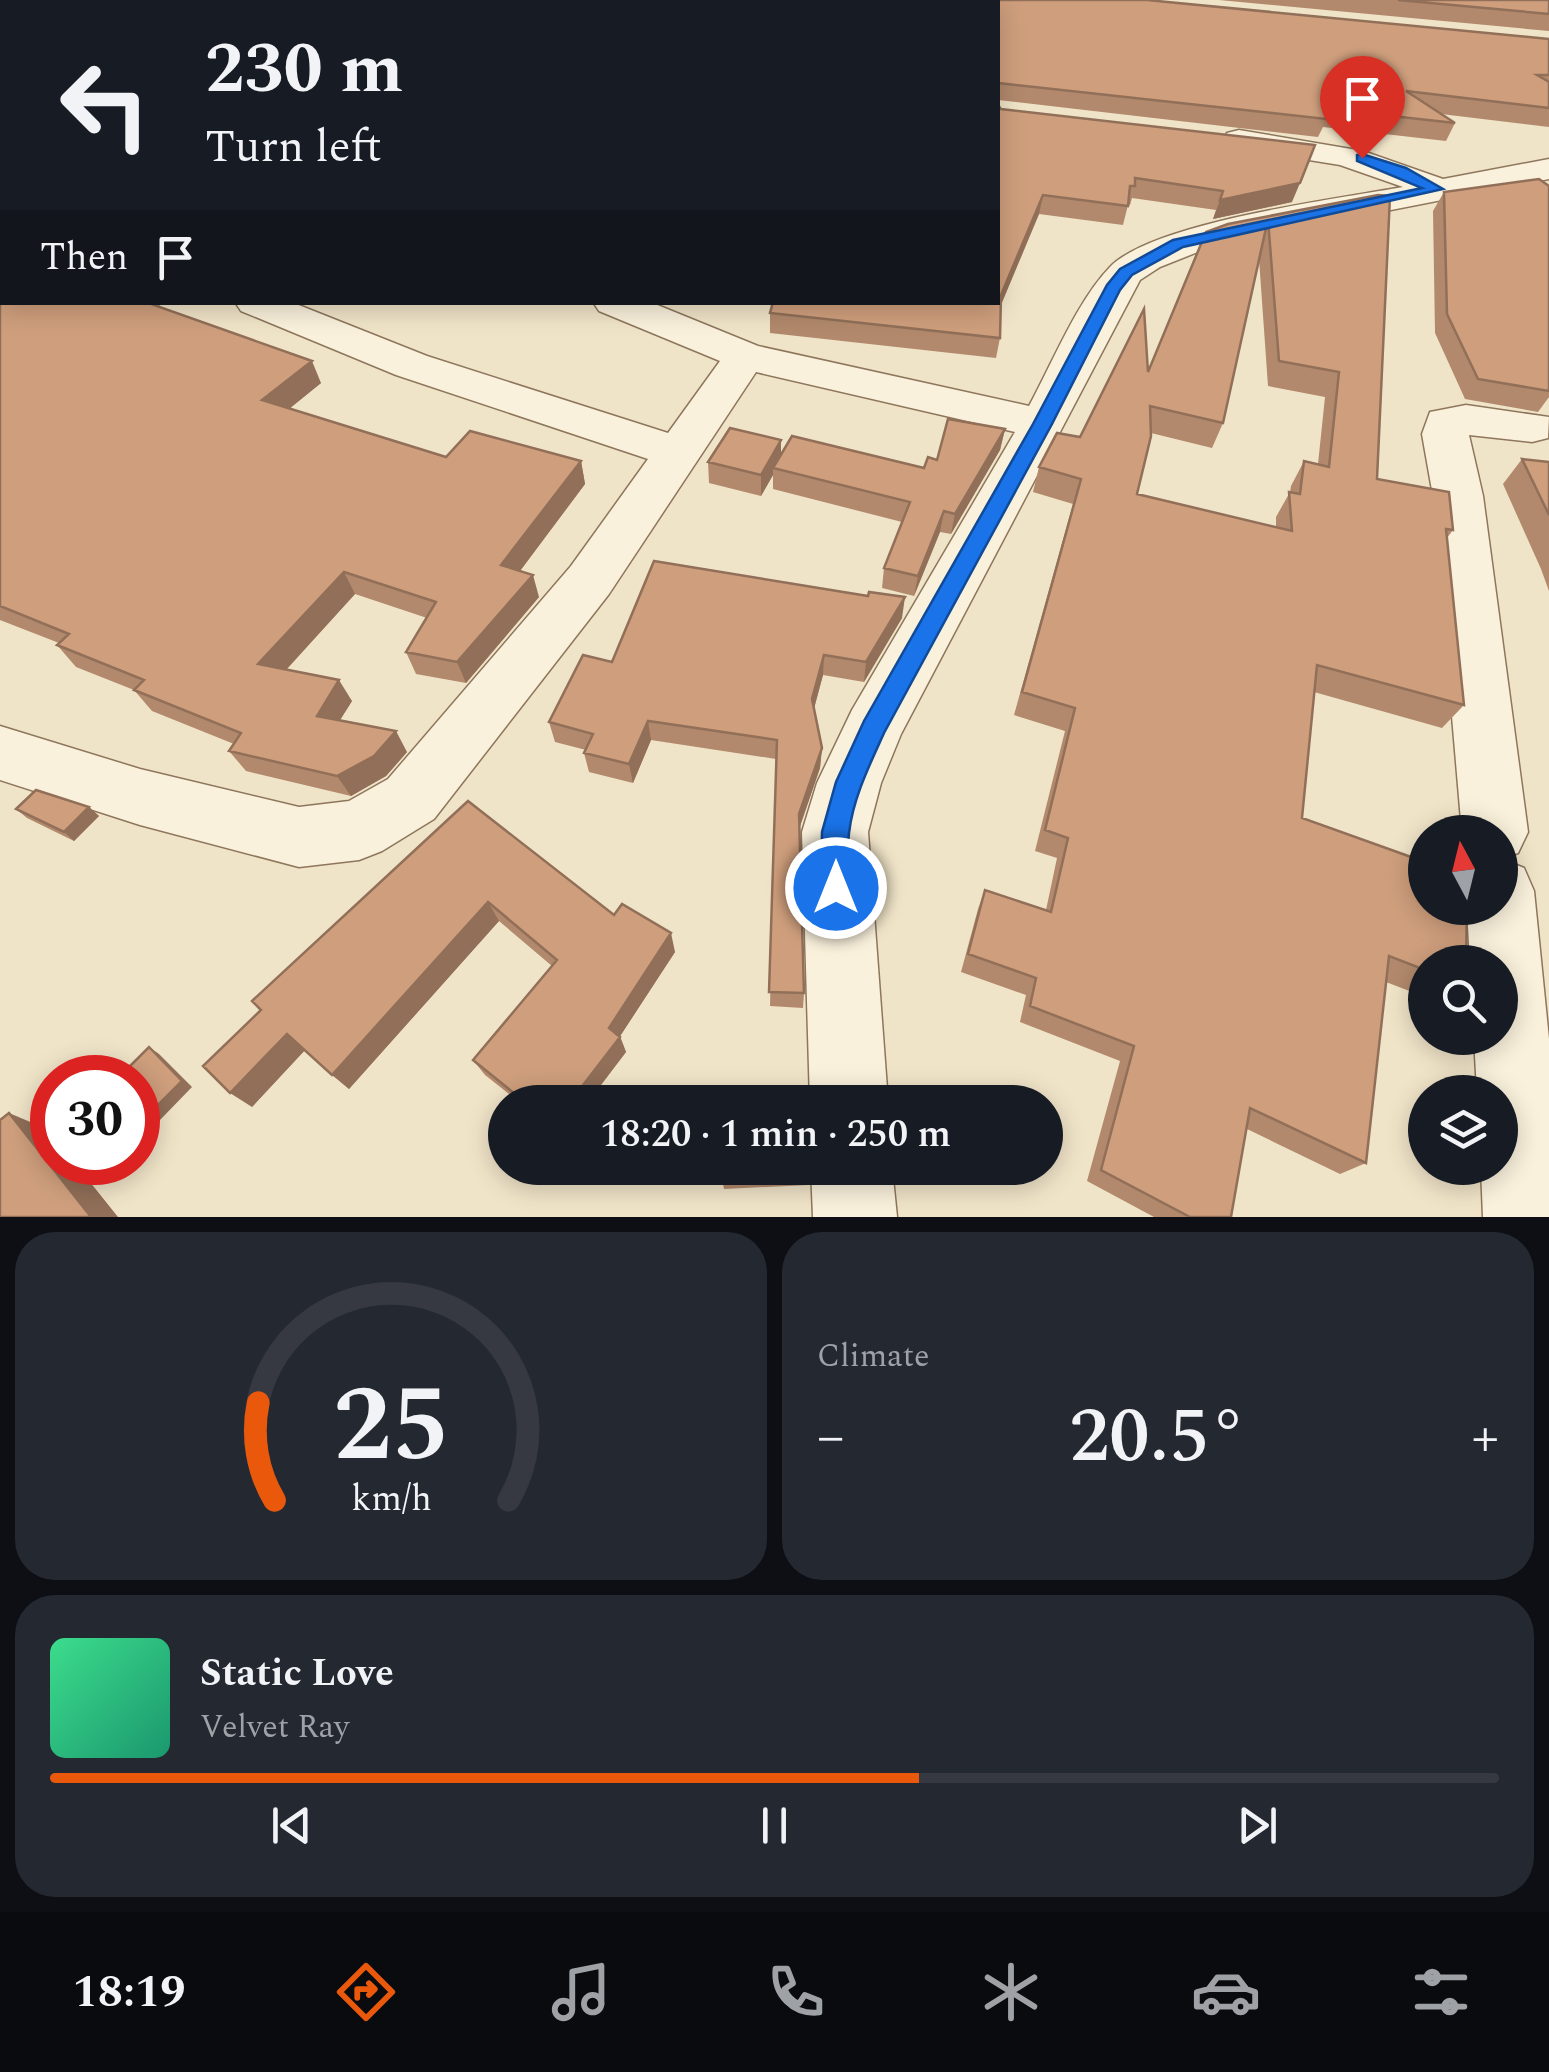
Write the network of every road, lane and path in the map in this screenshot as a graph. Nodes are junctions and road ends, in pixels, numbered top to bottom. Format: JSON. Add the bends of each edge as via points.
{"nodes":[{"id":1,"x":1214,"y":136,"type":"edge"},
{"id":2,"x":1549,"y":169,"type":"edge"},
{"id":3,"x":1436,"y":189,"type":"junction"},
{"id":4,"x":261,"y":305,"type":"edge"},
{"id":5,"x":620,"y":305,"type":"edge"},
{"id":6,"x":745,"y":356,"type":"junction"},
{"id":7,"x":1043,"y":424,"type":"junction"},
{"id":8,"x":1532,"y":427,"type":"dead end"},
{"id":9,"x":679,"y":452,"type":"junction"},
{"id":10,"x":0,"y":753,"type":"edge"},
{"id":11,"x":1494,"y":815,"type":"edge"},
{"id":12,"x":1503,"y":925,"type":"edge"},
{"id":13,"x":847,"y":1085,"type":"edge"},
{"id":14,"x":853,"y":1185,"type":"edge"},
{"id":15,"x":855,"y":1217,"type":"edge"},
{"id":16,"x":1525,"y":1217,"type":"edge"}],
"edges":[{"from":1,"to":3,"type":"street","via":[[1362,158]]},
{"from":2,"to":3,"type":"street"},
{"from":3,"to":7,"type":"street","via":[[1208,235],[1146,259],[1113,288]]},
{"from":4,"to":9,"type":"street","via":[[337,340]]},
{"from":5,"to":6,"type":"street"},
{"from":6,"to":7,"type":"street"},
{"from":6,"to":9,"type":"street"},
{"from":7,"to":13,"type":"street","via":[[849,782],[835,832]]},
{"from":8,"to":11,"type":"street","via":[[1446,423]]},
{"from":9,"to":10,"type":"street","via":[[590,580],[411,799],[359,830],[298,836]]},
{"from":12,"to":16,"type":"street"},
{"from":14,"to":15,"type":"street"}]}
